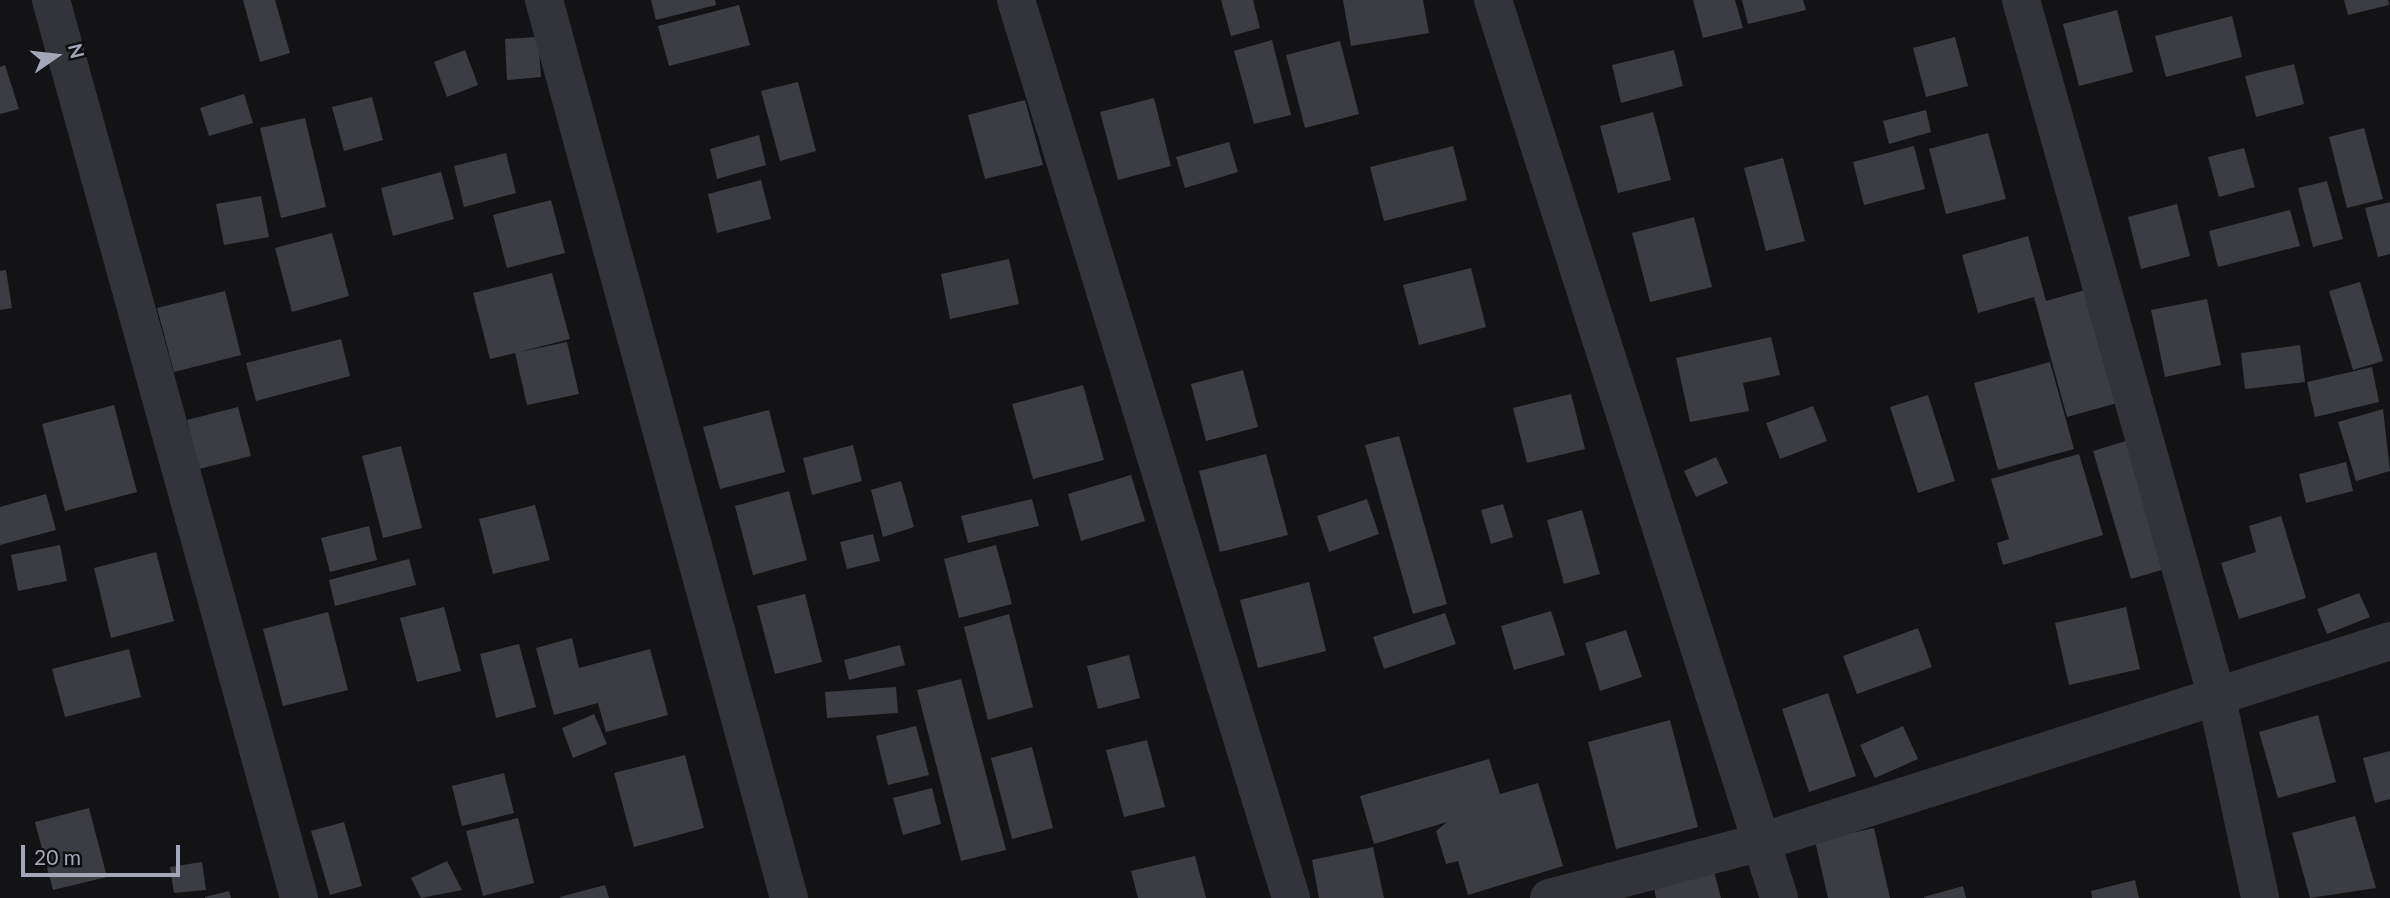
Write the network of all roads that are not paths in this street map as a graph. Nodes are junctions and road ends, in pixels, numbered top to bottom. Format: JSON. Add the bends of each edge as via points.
{"nodes":[{"id":1,"x":51,"y":0,"type":"edge"},
{"id":2,"x":544,"y":0,"type":"edge"},
{"id":3,"x":1016,"y":0,"type":"edge"},
{"id":4,"x":1493,"y":0,"type":"edge"},
{"id":5,"x":2021,"y":0,"type":"edge"},
{"id":6,"x":2390,"y":641,"type":"edge"},
{"id":7,"x":2216,"y":694,"type":"junction"},
{"id":8,"x":1764,"y":841,"type":"junction"},
{"id":9,"x":299,"y":898,"type":"edge"},
{"id":10,"x":789,"y":898,"type":"edge"},
{"id":11,"x":1291,"y":898,"type":"edge"},
{"id":12,"x":1549,"y":898,"type":"edge"},
{"id":13,"x":1779,"y":898,"type":"edge"},
{"id":14,"x":2260,"y":898,"type":"edge"}],
"edges":[{"from":1,"to":9,"type":"street"},
{"from":2,"to":10,"type":"street"},
{"from":3,"to":11,"type":"street"},
{"from":4,"to":8,"type":"street"},
{"from":5,"to":7,"type":"street"},
{"from":6,"to":7,"type":"street"},
{"from":7,"to":8,"type":"street"},
{"from":7,"to":14,"type":"street"},
{"from":8,"to":12,"type":"street"},
{"from":8,"to":13,"type":"street"}]}
